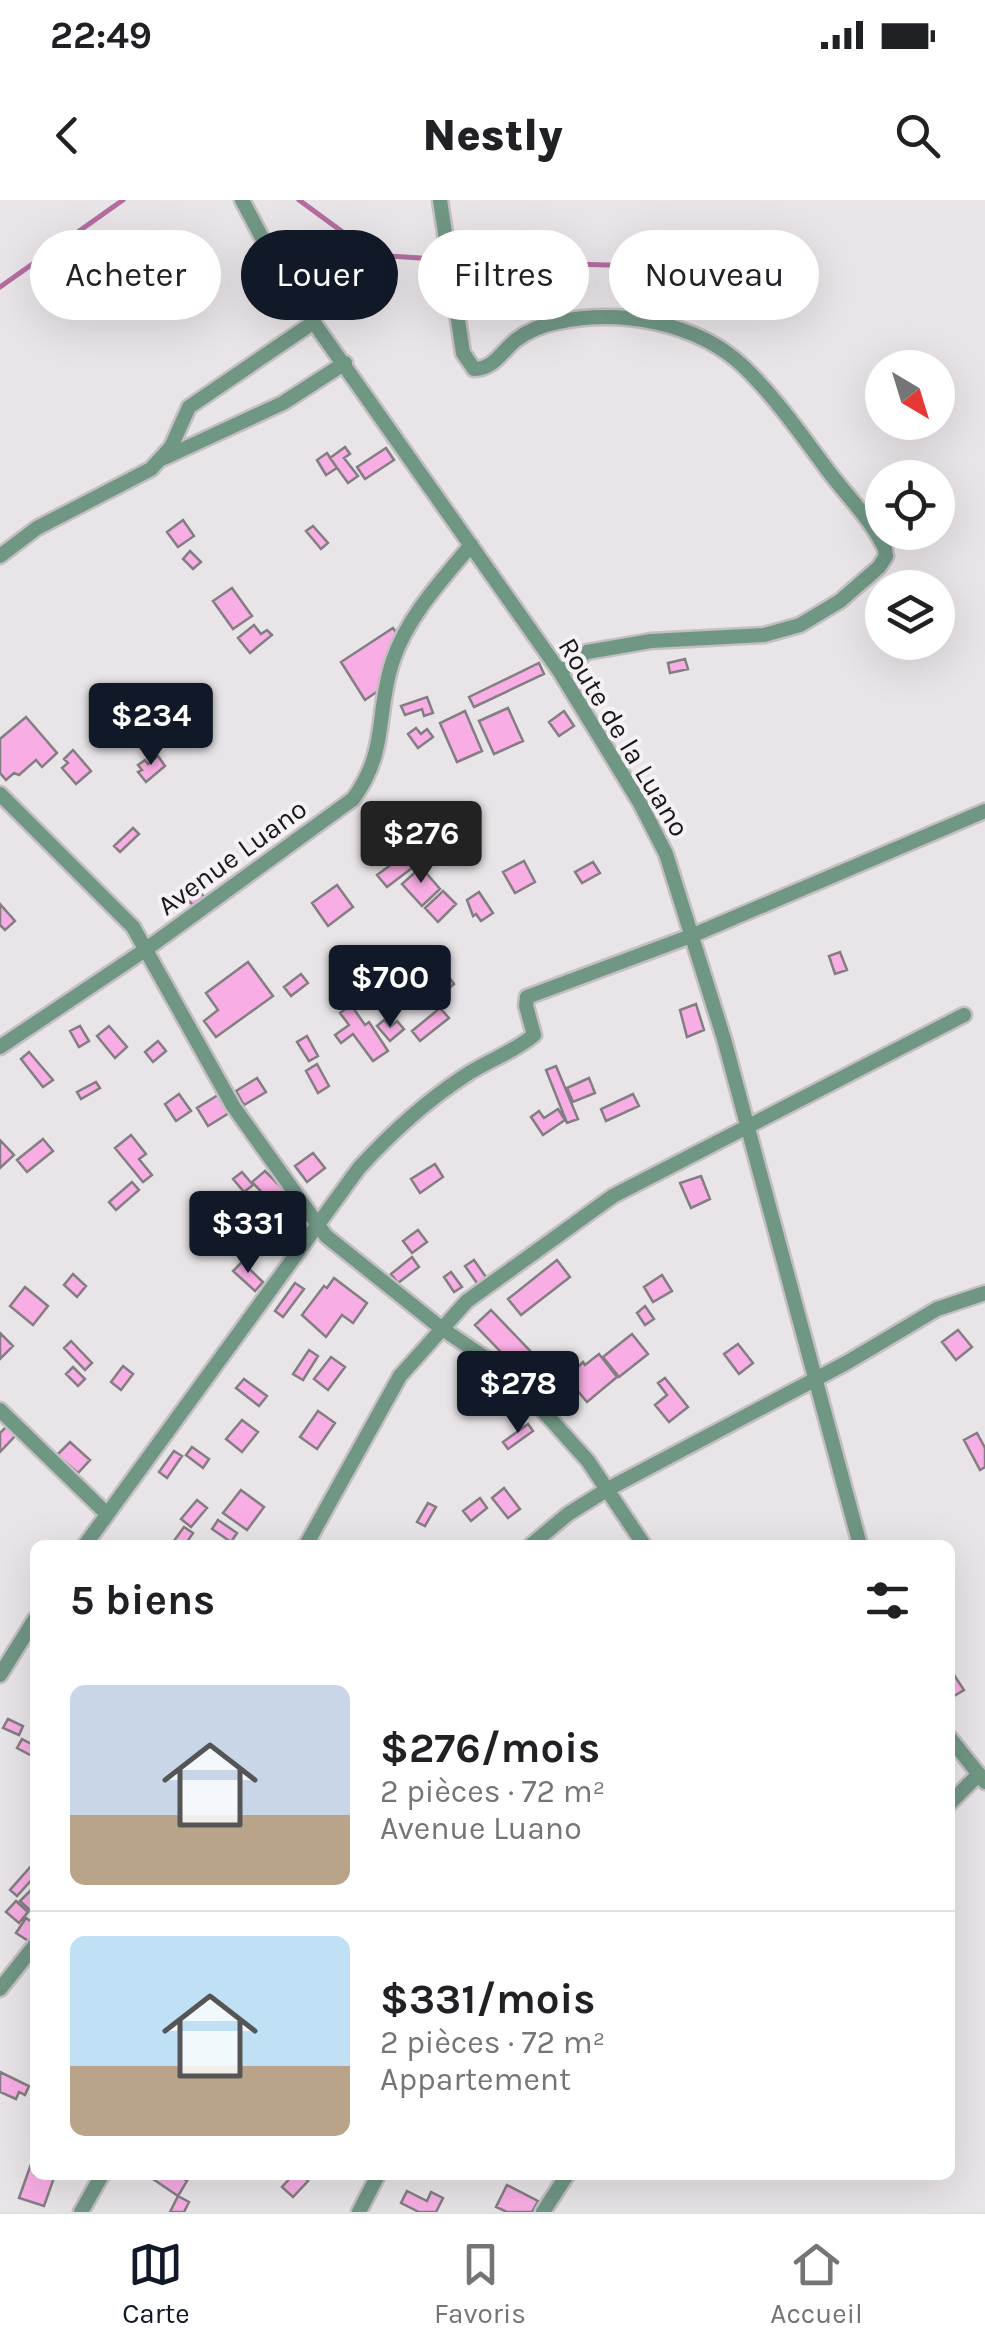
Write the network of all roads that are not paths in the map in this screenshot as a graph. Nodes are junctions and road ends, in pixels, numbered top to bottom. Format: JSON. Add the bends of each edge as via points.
{"nodes":[{"id":1,"x":242,"y":200,"type":"edge"},
{"id":2,"x":440,"y":200,"type":"edge"},
{"id":3,"x":314,"y":322,"type":"junction"},
{"id":4,"x":345,"y":364,"type":"junction"},
{"id":5,"x":164,"y":458,"type":"junction"},
{"id":6,"x":472,"y":545,"type":"junction"},
{"id":7,"x":0,"y":556,"type":"edge"},
{"id":8,"x":560,"y":672,"type":"junction"},
{"id":9,"x":0,"y":794,"type":"edge"},
{"id":10,"x":985,"y":811,"type":"edge"},
{"id":11,"x":690,"y":936,"type":"junction"},
{"id":12,"x":145,"y":950,"type":"junction"},
{"id":13,"x":964,"y":1015,"type":"dead end"},
{"id":14,"x":0,"y":1047,"type":"edge"},
{"id":15,"x":749,"y":1128,"type":"junction"},
{"id":16,"x":316,"y":1224,"type":"junction"},
{"id":17,"x":985,"y":1294,"type":"edge"},
{"id":18,"x":441,"y":1328,"type":"junction"},
{"id":19,"x":817,"y":1376,"type":"junction"},
{"id":20,"x":0,"y":1410,"type":"edge"},
{"id":21,"x":608,"y":1489,"type":"junction"},
{"id":22,"x":106,"y":1514,"type":"junction"},
{"id":23,"x":88,"y":1540,"type":"edge"},
{"id":24,"x":309,"y":1540,"type":"edge"},
{"id":25,"x":538,"y":1540,"type":"edge"},
{"id":26,"x":641,"y":1540,"type":"edge"},
{"id":27,"x":859,"y":1540,"type":"edge"},
{"id":28,"x":30,"y":1624,"type":"edge"},
{"id":29,"x":7,"y":1649,"type":"edge"},
{"id":30,"x":0,"y":1675,"type":"edge"},
{"id":31,"x":955,"y":1744,"type":"edge"},
{"id":32,"x":982,"y":1778,"type":"edge"},
{"id":33,"x":955,"y":1799,"type":"edge"},
{"id":34,"x":30,"y":1951,"type":"edge"},
{"id":35,"x":0,"y":1990,"type":"edge"},
{"id":36,"x":99,"y":2180,"type":"edge"},
{"id":37,"x":375,"y":2180,"type":"edge"},
{"id":38,"x":564,"y":2180,"type":"edge"},
{"id":39,"x":81,"y":2212,"type":"edge"},
{"id":40,"x":359,"y":2212,"type":"edge"},
{"id":41,"x":542,"y":2212,"type":"edge"}],
"edges":[{"from":1,"to":3,"type":"street","name":"Route de la Luano"},
{"from":2,"to":8,"type":"street","via":[[463,352],[474,369],[494,363],[531,330],[586,317],[694,333],[743,366],[885,549],[879,568],[800,625],[586,652]]},
{"from":3,"to":4,"type":"street","name":"Route de la Luano"},
{"from":3,"to":5,"type":"street","via":[[189,407]]},
{"from":4,"to":5,"type":"street","via":[[283,403]]},
{"from":4,"to":6,"type":"street","name":"Route de la Luano"},
{"from":5,"to":7,"type":"street"},
{"from":6,"to":8,"type":"street","name":"Route de la Luano"},
{"from":6,"to":12,"type":"street","name":"Avenue Luano","via":[[402,638],[375,763],[353,799]]},
{"from":8,"to":11,"type":"street","name":"Route de la Luano","via":[[666,854]]},
{"from":9,"to":12,"type":"street","via":[[124,917]]},
{"from":10,"to":11,"type":"street"},
{"from":11,"to":15,"type":"street","name":"Route de la Luano"},
{"from":11,"to":16,"type":"street","via":[[527,997],[534,1036],[462,1078],[388,1136]]},
{"from":12,"to":14,"type":"street","name":"Avenue Luano"},
{"from":12,"to":16,"type":"street","via":[[233,1106]]},
{"from":13,"to":15,"type":"street"},
{"from":15,"to":18,"type":"street","via":[[613,1196]]},
{"from":15,"to":19,"type":"street","name":"Route de la Luano"},
{"from":16,"to":18,"type":"street"},
{"from":16,"to":22,"type":"street"},
{"from":17,"to":19,"type":"street","via":[[937,1309]]},
{"from":18,"to":21,"type":"street","via":[[528,1393]]},
{"from":18,"to":24,"type":"street","via":[[400,1376]]},
{"from":19,"to":21,"type":"street"},
{"from":19,"to":27,"type":"street","name":"Route de la Luano"},
{"from":20,"to":22,"type":"street"},
{"from":21,"to":25,"type":"street"},
{"from":21,"to":26,"type":"street"},
{"from":22,"to":23,"type":"street"},
{"from":28,"to":29,"type":"street"},
{"from":29,"to":30,"type":"street"},
{"from":31,"to":32,"type":"street"},
{"from":32,"to":33,"type":"street"},
{"from":34,"to":35,"type":"street"},
{"from":36,"to":39,"type":"street"},
{"from":37,"to":40,"type":"street"},
{"from":38,"to":41,"type":"street"}]}
